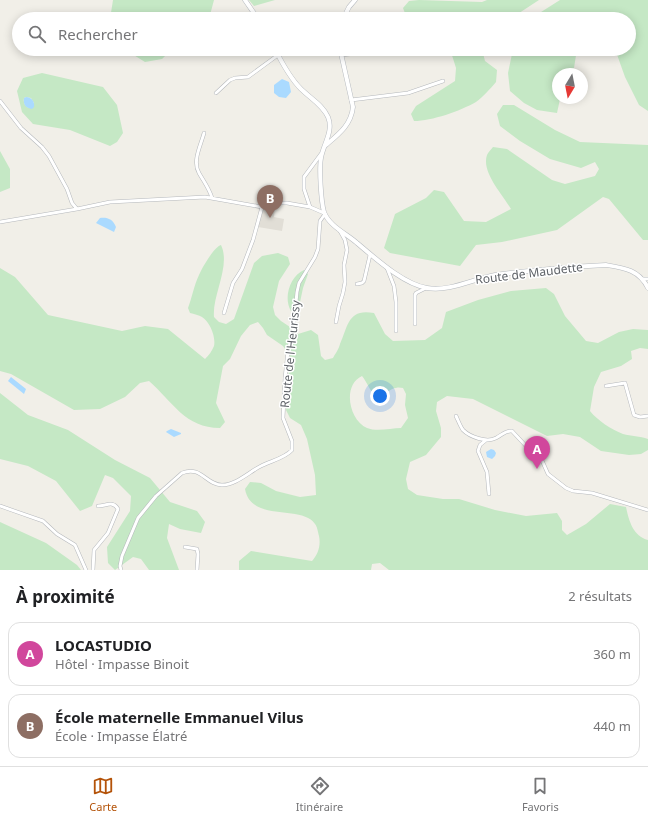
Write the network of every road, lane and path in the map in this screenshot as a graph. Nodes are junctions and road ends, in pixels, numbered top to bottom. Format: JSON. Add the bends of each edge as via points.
{"nodes":[{"id":1,"x":245,"y":0,"type":"edge"},
{"id":2,"x":355,"y":0,"type":"edge"},
{"id":3,"x":253,"y":12,"type":"edge"},
{"id":4,"x":346,"y":12,"type":"edge"},
{"id":5,"x":277,"y":56,"type":"edge"},
{"id":6,"x":279,"y":56,"type":"edge"},
{"id":7,"x":341,"y":56,"type":"edge"},
{"id":8,"x":442,"y":81,"type":"dead end"},
{"id":9,"x":216,"y":93,"type":"dead end"},
{"id":10,"x":351,"y":100,"type":"junction"},
{"id":11,"x":0,"y":101,"type":"edge"},
{"id":12,"x":204,"y":133,"type":"dead end"},
{"id":13,"x":326,"y":145,"type":"junction"},
{"id":14,"x":323,"y":152,"type":"junction"},
{"id":15,"x":212,"y":198,"type":"junction"},
{"id":16,"x":262,"y":207,"type":"junction"},
{"id":17,"x":310,"y":207,"type":"junction"},
{"id":18,"x":76,"y":209,"type":"junction"},
{"id":19,"x":325,"y":214,"type":"junction"},
{"id":20,"x":0,"y":222,"type":"edge"},
{"id":21,"x":338,"y":228,"type":"junction"},
{"id":22,"x":370,"y":255,"type":"junction"},
{"id":23,"x":387,"y":268,"type":"junction"},
{"id":24,"x":646,"y":279,"type":"edge"},
{"id":25,"x":357,"y":284,"type":"dead end"},
{"id":26,"x":426,"y":288,"type":"junction"},
{"id":27,"x":648,"y":288,"type":"edge"},
{"id":28,"x":224,"y":313,"type":"dead end"},
{"id":29,"x":336,"y":322,"type":"dead end"},
{"id":30,"x":415,"y":324,"type":"dead end"},
{"id":31,"x":396,"y":331,"type":"dead end"},
{"id":32,"x":606,"y":386,"type":"dead end"},
{"id":33,"x":456,"y":416,"type":"dead end"},
{"id":34,"x":648,"y":416,"type":"edge"},
{"id":35,"x":486,"y":440,"type":"junction"},
{"id":36,"x":489,"y":494,"type":"dead end"},
{"id":37,"x":0,"y":506,"type":"edge"},
{"id":38,"x":98,"y":506,"type":"dead end"},
{"id":39,"x":648,"y":510,"type":"edge"},
{"id":40,"x":185,"y":547,"type":"dead end"},
{"id":41,"x":86,"y":570,"type":"edge"},
{"id":42,"x":93,"y":570,"type":"edge"},
{"id":43,"x":121,"y":570,"type":"edge"},
{"id":44,"x":197,"y":570,"type":"edge"}],
"edges":[{"from":1,"to":3,"type":"street"},
{"from":2,"to":4,"type":"street"},
{"from":5,"to":9,"type":"street","via":[[248,77],[230,80]]},
{"from":6,"to":13,"type":"street","via":[[300,89],[328,116],[330,126]]},
{"from":7,"to":10,"type":"street"},
{"from":8,"to":10,"type":"street","via":[[408,93]]},
{"from":10,"to":13,"type":"street","via":[[352,113],[347,125]]},
{"from":11,"to":18,"type":"street","via":[[21,128],[49,156]]},
{"from":12,"to":15,"type":"street","via":[[196,164],[198,172],[210,188]]},
{"from":13,"to":14,"type":"street"},
{"from":14,"to":17,"type":"street","via":[[304,178],[304,189]]},
{"from":14,"to":19,"type":"street","via":[[321,173]]},
{"from":15,"to":16,"type":"street"},
{"from":15,"to":18,"type":"street","via":[[126,201]]},
{"from":16,"to":17,"type":"street","via":[[281,203]]},
{"from":16,"to":28,"type":"street","via":[[253,240],[242,269],[233,283]]},
{"from":17,"to":19,"type":"street"},
{"from":18,"to":20,"type":"street"},
{"from":19,"to":21,"type":"street","name":"Route de Maudette"},
{"from":19,"to":43,"type":"street","name":"Route de l'Heurissy","via":[[320,221],[315,258],[299,283],[284,378],[283,418],[292,441],[292,450],[228,484],[215,483],[194,471],[182,473],[156,496],[138,518],[123,551]]},
{"from":21,"to":22,"type":"street","name":"Route de Maudette"},
{"from":21,"to":29,"type":"street","via":[[347,250],[344,293]]},
{"from":22,"to":23,"type":"street","name":"Route de Maudette"},
{"from":22,"to":25,"type":"street","via":[[364,281]]},
{"from":23,"to":26,"type":"street","name":"Route de Maudette"},
{"from":23,"to":31,"type":"street","via":[[394,286]]},
{"from":24,"to":26,"type":"street","name":"Route de Maudette","via":[[632,271],[606,265],[495,276],[474,279],[457,286]]},
{"from":24,"to":27,"type":"street","name":"Route de Maudette"},
{"from":26,"to":30,"type":"street","via":[[415,295]]},
{"from":32,"to":34,"type":"street","via":[[625,383],[634,415]]},
{"from":33,"to":35,"type":"street","via":[[466,432]]},
{"from":35,"to":36,"type":"street","via":[[478,451],[487,472]]},
{"from":35,"to":39,"type":"street","via":[[495,439],[508,430],[512,431],[540,456],[548,474],[566,488]]},
{"from":37,"to":41,"type":"street","via":[[43,521],[75,545]]},
{"from":38,"to":42,"type":"street","via":[[115,504],[118,509],[108,534],[94,550]]},
{"from":40,"to":44,"type":"street","via":[[197,549]]}]}
